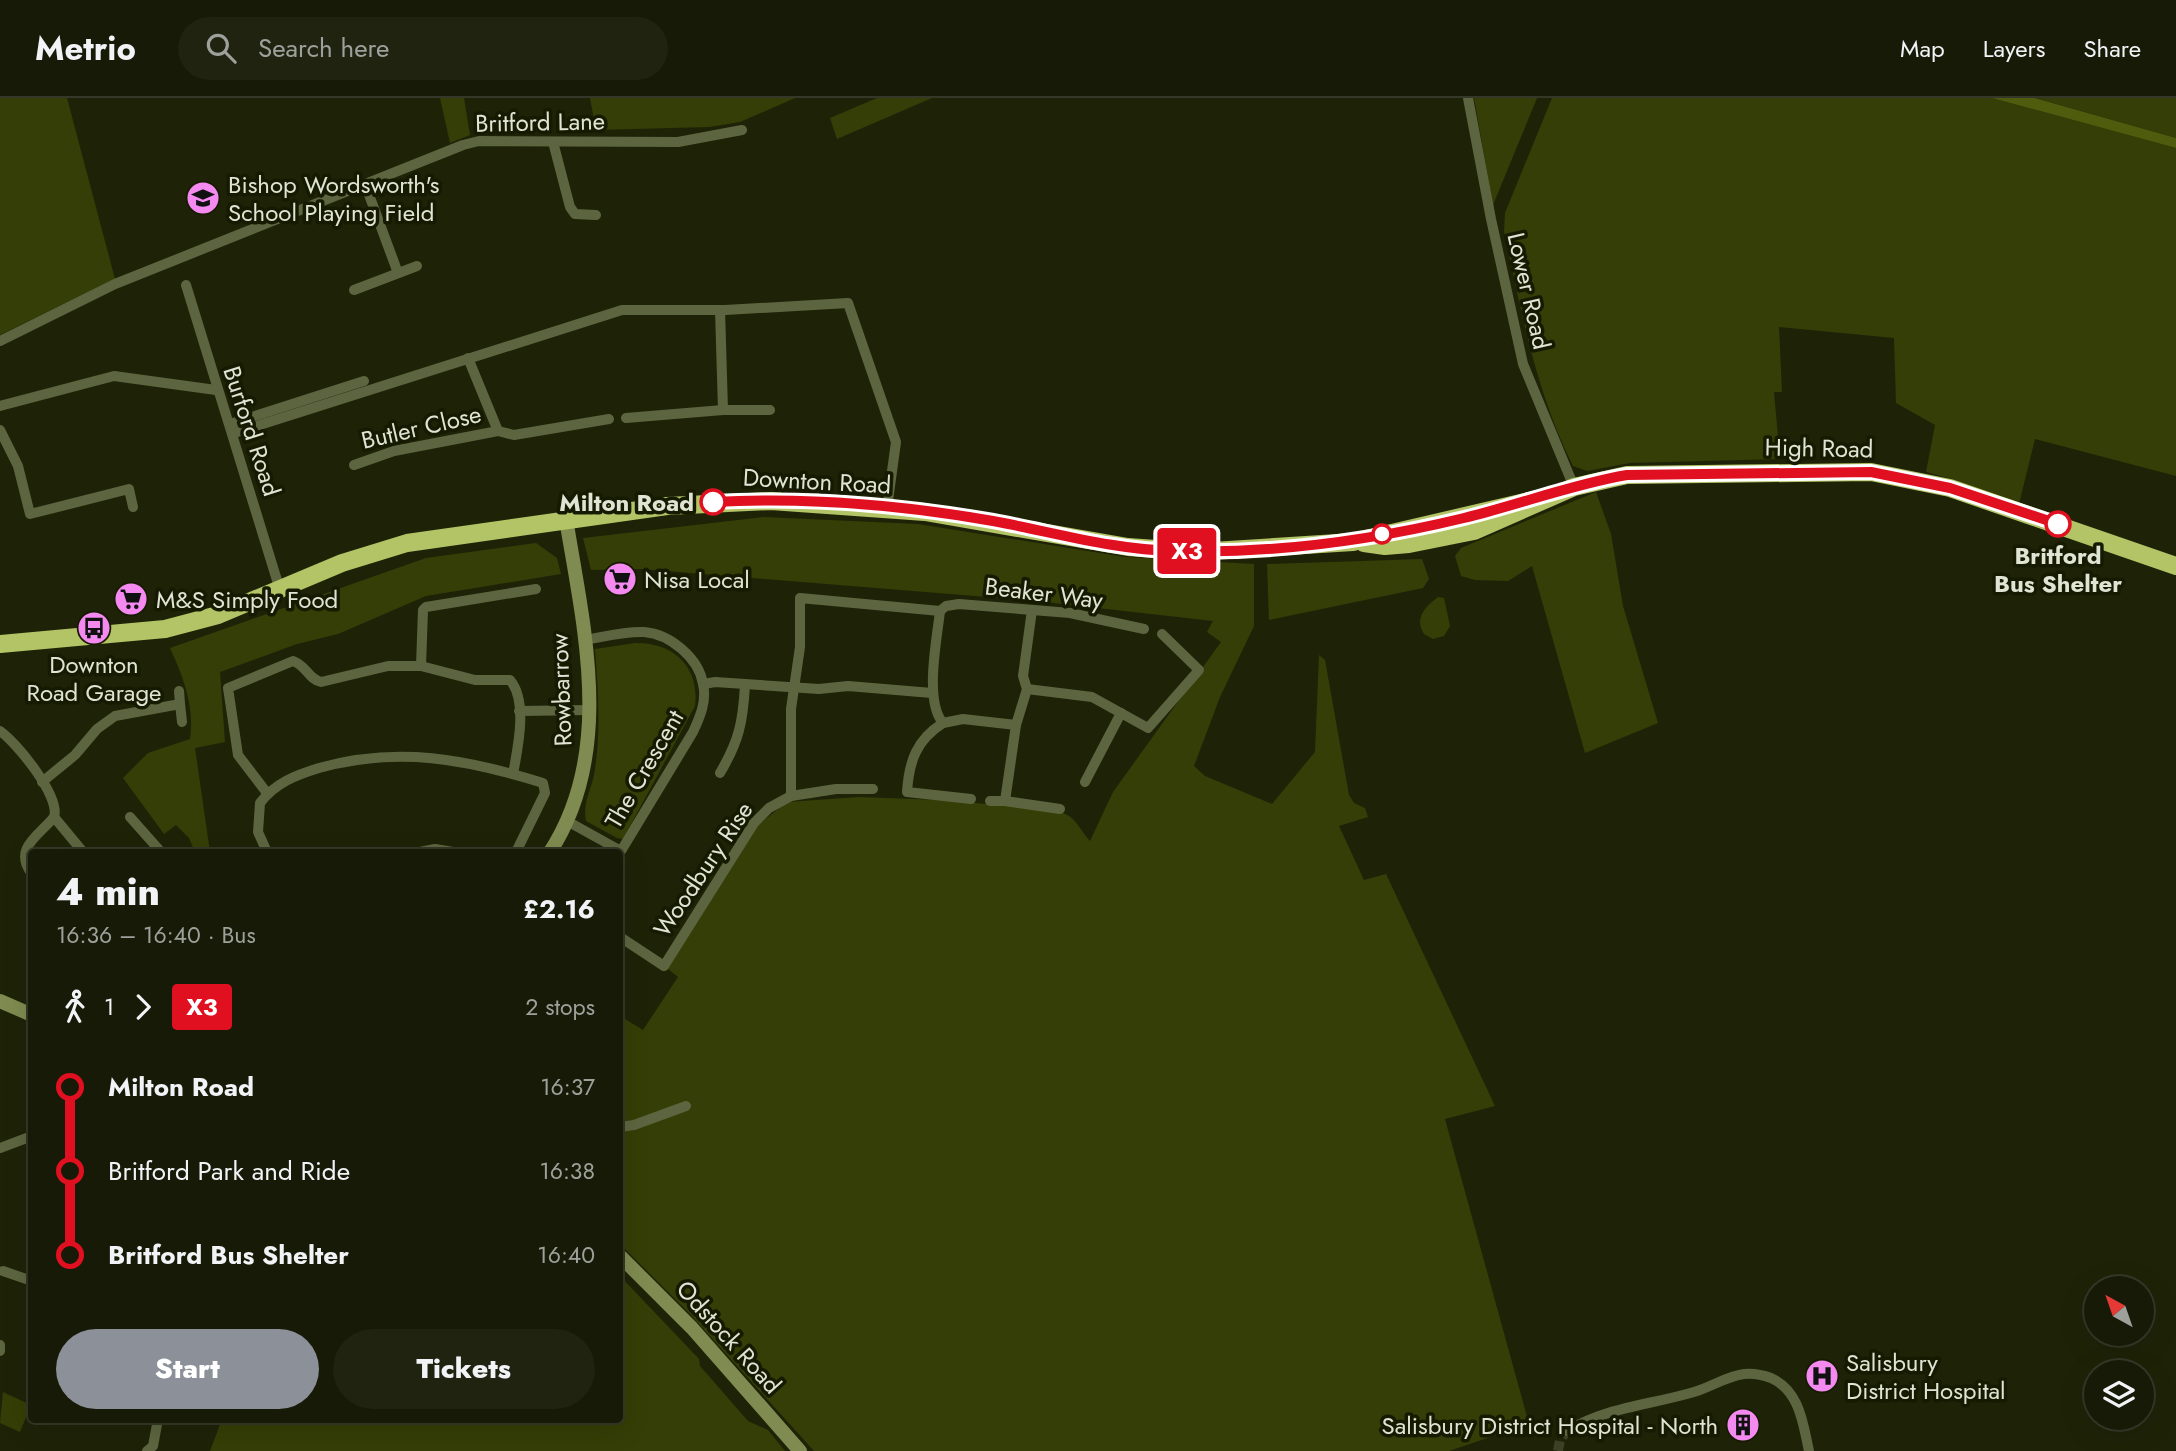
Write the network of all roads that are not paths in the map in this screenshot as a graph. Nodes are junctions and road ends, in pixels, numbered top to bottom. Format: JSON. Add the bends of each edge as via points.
{"nodes":[{"id":1,"x":1468,"y":98,"type":"edge"},
{"id":2,"x":743,"y":130,"type":"dead end"},
{"id":3,"x":553,"y":142,"type":"junction"},
{"id":4,"x":365,"y":184,"type":"junction"},
{"id":5,"x":596,"y":215,"type":"dead end"},
{"id":6,"x":417,"y":266,"type":"dead end"},
{"id":7,"x":398,"y":273,"type":"junction"},
{"id":8,"x":186,"y":285,"type":"dead end"},
{"id":9,"x":354,"y":290,"type":"dead end"},
{"id":10,"x":720,"y":310,"type":"junction"},
{"id":11,"x":0,"y":341,"type":"edge"},
{"id":12,"x":468,"y":358,"type":"junction"},
{"id":13,"x":364,"y":380,"type":"dead end"},
{"id":14,"x":216,"y":390,"type":"junction"},
{"id":15,"x":0,"y":406,"type":"edge"},
{"id":16,"x":723,"y":410,"type":"junction"},
{"id":17,"x":770,"y":410,"type":"dead end"},
{"id":18,"x":626,"y":418,"type":"dead end"},
{"id":19,"x":609,"y":419,"type":"dead end"},
{"id":20,"x":232,"y":429,"type":"junction"},
{"id":21,"x":0,"y":430,"type":"edge"},
{"id":22,"x":498,"y":431,"type":"junction"},
{"id":23,"x":354,"y":465,"type":"dead end"},
{"id":24,"x":1574,"y":487,"type":"junction"},
{"id":25,"x":133,"y":507,"type":"dead end"},
{"id":26,"x":887,"y":508,"type":"junction"},
{"id":27,"x":566,"y":519,"type":"junction"},
{"id":28,"x":2176,"y":566,"type":"edge"},
{"id":29,"x":536,"y":589,"type":"dead end"},
{"id":30,"x":280,"y":590,"type":"junction"},
{"id":31,"x":1031,"y":610,"type":"junction"},
{"id":32,"x":940,"y":611,"type":"junction"},
{"id":33,"x":1144,"y":629,"type":"dead end"},
{"id":34,"x":1162,"y":634,"type":"dead end"},
{"id":35,"x":584,"y":640,"type":"junction"},
{"id":36,"x":0,"y":643,"type":"edge"},
{"id":37,"x":421,"y":666,"type":"junction"},
{"id":38,"x":704,"y":684,"type":"junction"},
{"id":39,"x":745,"y":685,"type":"junction"},
{"id":40,"x":794,"y":688,"type":"junction"},
{"id":41,"x":1027,"y":688,"type":"junction"},
{"id":42,"x":179,"y":691,"type":"dead end"},
{"id":43,"x":932,"y":693,"type":"junction"},
{"id":44,"x":180,"y":704,"type":"junction"},
{"id":45,"x":590,"y":710,"type":"junction"},
{"id":46,"x":519,"y":711,"type":"junction"},
{"id":47,"x":1121,"y":713,"type":"junction"},
{"id":48,"x":183,"y":722,"type":"dead end"},
{"id":49,"x":943,"y":723,"type":"junction"},
{"id":50,"x":1016,"y":725,"type":"junction"},
{"id":51,"x":0,"y":731,"type":"edge"},
{"id":52,"x":720,"y":773,"type":"dead end"},
{"id":53,"x":513,"y":774,"type":"junction"},
{"id":54,"x":42,"y":782,"type":"junction"},
{"id":55,"x":1085,"y":782,"type":"dead end"},
{"id":56,"x":873,"y":789,"type":"dead end"},
{"id":57,"x":267,"y":793,"type":"junction"},
{"id":58,"x":792,"y":796,"type":"junction"},
{"id":59,"x":971,"y":799,"type":"dead end"},
{"id":60,"x":990,"y":801,"type":"dead end"},
{"id":61,"x":1004,"y":801,"type":"junction"},
{"id":62,"x":1060,"y":809,"type":"dead end"},
{"id":63,"x":54,"y":817,"type":"junction"},
{"id":64,"x":130,"y":817,"type":"dead end"},
{"id":65,"x":567,"y":821,"type":"junction"},
{"id":66,"x":81,"y":849,"type":"edge"},
{"id":67,"x":158,"y":849,"type":"edge"},
{"id":68,"x":266,"y":849,"type":"edge"},
{"id":69,"x":517,"y":849,"type":"edge"},
{"id":70,"x":552,"y":849,"type":"edge"},
{"id":71,"x":615,"y":849,"type":"edge"},
{"id":72,"x":622,"y":849,"type":"edge"},
{"id":73,"x":28,"y":867,"type":"edge"},
{"id":74,"x":623,"y":939,"type":"edge"},
{"id":75,"x":0,"y":1001,"type":"edge"},
{"id":76,"x":28,"y":1013,"type":"edge"},
{"id":77,"x":680,"y":1107,"type":"dead end"},
{"id":78,"x":623,"y":1126,"type":"edge"},
{"id":79,"x":28,"y":1138,"type":"edge"},
{"id":80,"x":0,"y":1148,"type":"edge"},
{"id":81,"x":623,"y":1259,"type":"edge"},
{"id":82,"x":1,"y":1268,"type":"edge"},
{"id":83,"x":28,"y":1279,"type":"edge"},
{"id":84,"x":0,"y":1345,"type":"edge"},
{"id":85,"x":0,"y":1350,"type":"edge"},
{"id":86,"x":157,"y":1423,"type":"edge"},
{"id":87,"x":1567,"y":1431,"type":"tunnel mouth"},
{"id":88,"x":148,"y":1451,"type":"edge"},
{"id":89,"x":800,"y":1451,"type":"edge"},
{"id":90,"x":1809,"y":1451,"type":"edge"}],
"edges":[{"from":1,"to":24,"type":"street","name":"Lower Road","via":[[1523,363]]},
{"from":2,"to":3,"type":"street","name":"Britford Lane","via":[[678,142]]},
{"from":3,"to":4,"type":"street","name":"Britford Lane","via":[[472,143]]},
{"from":3,"to":5,"type":"street","via":[[569,206],[575,214]]},
{"from":4,"to":7,"type":"street"},
{"from":4,"to":11,"type":"street","name":"Britford Lane","via":[[115,284]]},
{"from":6,"to":7,"type":"street"},
{"from":7,"to":9,"type":"street"},
{"from":8,"to":14,"type":"street","name":"Burford Road"},
{"from":10,"to":12,"type":"street","via":[[622,310]]},
{"from":10,"to":16,"type":"street"},
{"from":10,"to":26,"type":"street","via":[[848,303],[896,442]]},
{"from":12,"to":20,"type":"street"},
{"from":12,"to":22,"type":"street","name":"Butler Close"},
{"from":13,"to":20,"type":"street"},
{"from":14,"to":15,"type":"street","via":[[114,376]]},
{"from":14,"to":20,"type":"street","name":"Burford Road"},
{"from":16,"to":17,"type":"street"},
{"from":16,"to":18,"type":"street"},
{"from":19,"to":22,"type":"street","name":"Butler Close","via":[[514,435]]},
{"from":20,"to":30,"type":"street","name":"Burford Road"},
{"from":21,"to":25,"type":"street","via":[[18,466],[30,514],[129,489]]},
{"from":22,"to":23,"type":"street","name":"Butler Close"},
{"from":24,"to":26,"type":"highway","name":"Downton Road","via":[[1353,542],[1239,551],[1151,550]]},
{"from":24,"to":28,"type":"highway","name":"High Road","via":[[1646,474],[1808,471],[1899,475],[1950,488]]},
{"from":26,"to":27,"type":"highway","name":"Downton Road","via":[[750,501]]},
{"from":27,"to":30,"type":"highway","name":"Downton Road","via":[[407,544],[342,563]]},
{"from":27,"to":35,"type":"street","name":"Rowbarrow"},
{"from":29,"to":37,"type":"street","via":[[426,607]]},
{"from":30,"to":36,"type":"highway","name":"Downton Road","via":[[218,615],[165,629]]},
{"from":31,"to":32,"type":"street","name":"Beaker Way","via":[[959,604]]},
{"from":31,"to":33,"type":"street","name":"Beaker Way","via":[[1070,613]]},
{"from":31,"to":41,"type":"street","via":[[1023,676]]},
{"from":32,"to":40,"type":"street","name":"Beaker Way","via":[[800,598]]},
{"from":32,"to":43,"type":"street"},
{"from":34,"to":47,"type":"street","via":[[1199,670],[1148,728]]},
{"from":35,"to":38,"type":"street","via":[[643,632],[661,637],[690,657]]},
{"from":35,"to":45,"type":"street","name":"Rowbarrow"},
{"from":37,"to":46,"type":"street","via":[[475,680],[510,680],[518,689]]},
{"from":37,"to":57,"type":"street","via":[[388,666],[321,682],[293,661],[229,685],[238,755]]},
{"from":38,"to":39,"type":"street"},
{"from":38,"to":72,"type":"street","name":"The Crescent","via":[[700,716]]},
{"from":39,"to":40,"type":"street"},
{"from":39,"to":52,"type":"street","via":[[743,723],[736,747]]},
{"from":40,"to":43,"type":"street","via":[[848,686]]},
{"from":40,"to":58,"type":"street"},
{"from":41,"to":47,"type":"street","via":[[1093,697]]},
{"from":41,"to":50,"type":"street"},
{"from":42,"to":44,"type":"street"},
{"from":43,"to":49,"type":"street","via":[[936,716]]},
{"from":44,"to":48,"type":"street"},
{"from":44,"to":54,"type":"street","via":[[115,716]]},
{"from":45,"to":46,"type":"street"},
{"from":45,"to":65,"type":"street","name":"Rowbarrow","via":[[584,769]]},
{"from":46,"to":53,"type":"street"},
{"from":47,"to":55,"type":"street"},
{"from":49,"to":50,"type":"street","via":[[962,719]]},
{"from":49,"to":59,"type":"street","via":[[915,751],[905,790]]},
{"from":50,"to":61,"type":"street"},
{"from":51,"to":54,"type":"street"},
{"from":53,"to":57,"type":"street","via":[[411,754],[346,761],[292,778]]},
{"from":53,"to":69,"type":"street","via":[[543,783],[545,793]]},
{"from":54,"to":63,"type":"street","via":[[56,807]]},
{"from":56,"to":58,"type":"street","name":"Woodbury Rise"},
{"from":57,"to":68,"type":"street","via":[[257,818]]},
{"from":58,"to":74,"type":"street","name":"Woodbury Rise","via":[[769,808],[754,823],[664,966]]},
{"from":60,"to":61,"type":"street"},
{"from":61,"to":62,"type":"street"},
{"from":63,"to":66,"type":"street"},
{"from":63,"to":73,"type":"street","via":[[29,843]]},
{"from":64,"to":67,"type":"street"},
{"from":65,"to":70,"type":"street","name":"Rowbarrow"},
{"from":65,"to":71,"type":"street","name":"The Crescent"},
{"from":75,"to":76,"type":"street"},
{"from":77,"to":78,"type":"street"},
{"from":79,"to":80,"type":"street"},
{"from":81,"to":89,"type":"street","name":"Odstock Road","via":[[692,1328]]},
{"from":82,"to":83,"type":"street"},
{"from":84,"to":85,"type":"street"},
{"from":86,"to":88,"type":"street"},
{"from":87,"to":90,"type":"street","via":[[1616,1410],[1753,1374],[1772,1379],[1792,1396]]}]}
